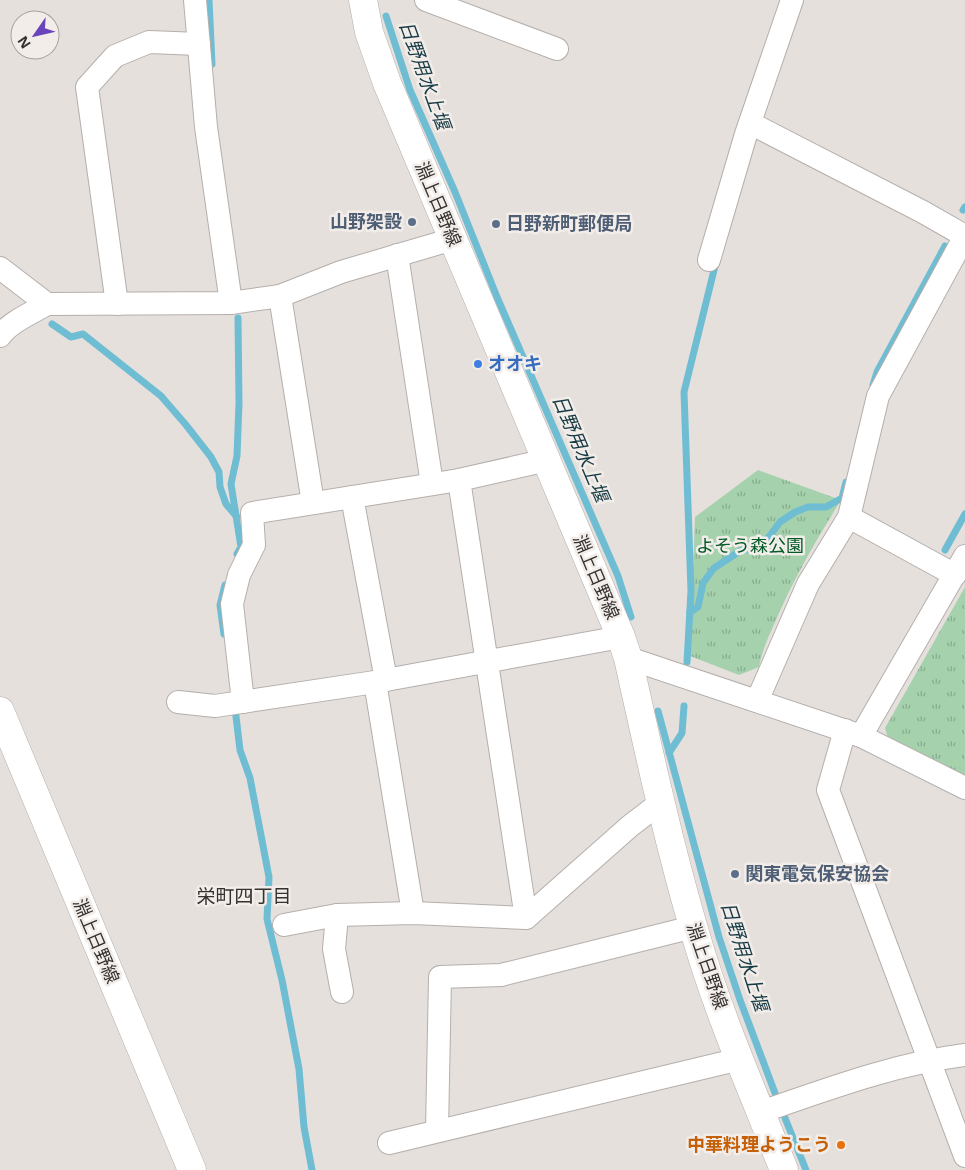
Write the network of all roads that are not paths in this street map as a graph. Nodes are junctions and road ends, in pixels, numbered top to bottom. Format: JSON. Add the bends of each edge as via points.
{"nodes":[{"id":1,"x":195,"y":0,"type":"edge"},
{"id":2,"x":363,"y":0,"type":"edge"},
{"id":3,"x":426,"y":0,"type":"edge"},
{"id":4,"x":792,"y":0,"type":"edge"},
{"id":5,"x":199,"y":44,"type":"junction"},
{"id":6,"x":557,"y":49,"type":"dead end"},
{"id":7,"x":750,"y":123,"type":"junction"},
{"id":8,"x":965,"y":236,"type":"edge"},
{"id":9,"x":453,"y":239,"type":"junction"},
{"id":10,"x":397,"y":255,"type":"junction"},
{"id":11,"x":709,"y":260,"type":"dead end"},
{"id":12,"x":0,"y":268,"type":"edge"},
{"id":13,"x":280,"y":296,"type":"junction"},
{"id":14,"x":231,"y":303,"type":"junction"},
{"id":15,"x":47,"y":304,"type":"junction"},
{"id":16,"x":117,"y":304,"type":"junction"},
{"id":17,"x":0,"y":336,"type":"edge"},
{"id":18,"x":547,"y":460,"type":"junction"},
{"id":19,"x":459,"y":480,"type":"junction"},
{"id":20,"x":432,"y":484,"type":"junction"},
{"id":21,"x":352,"y":497,"type":"junction"},
{"id":22,"x":313,"y":503,"type":"junction"},
{"id":23,"x":850,"y":517,"type":"junction"},
{"id":24,"x":960,"y":566,"type":"edge"},
{"id":25,"x":624,"y":647,"type":"junction"},
{"id":26,"x":487,"y":662,"type":"junction"},
{"id":27,"x":381,"y":681,"type":"junction"},
{"id":28,"x":757,"y":700,"type":"junction"},
{"id":29,"x":178,"y":702,"type":"dead end"},
{"id":30,"x":242,"y":702,"type":"junction"},
{"id":31,"x":0,"y":711,"type":"edge"},
{"id":32,"x":853,"y":733,"type":"junction"},
{"id":33,"x":965,"y":788,"type":"edge"},
{"id":34,"x":660,"y":803,"type":"junction"},
{"id":35,"x":412,"y":913,"type":"junction"},
{"id":36,"x":337,"y":914,"type":"junction"},
{"id":37,"x":526,"y":918,"type":"junction"},
{"id":38,"x":284,"y":925,"type":"dead end"},
{"id":39,"x":693,"y":928,"type":"junction"},
{"id":40,"x":342,"y":992,"type":"dead end"},
{"id":41,"x":965,"y":1055,"type":"edge"},
{"id":42,"x":740,"y":1059,"type":"junction"},
{"id":43,"x":930,"y":1060,"type":"junction"},
{"id":44,"x":761,"y":1112,"type":"junction"},
{"id":45,"x":437,"y":1131,"type":"junction"},
{"id":46,"x":389,"y":1142,"type":"dead end"},
{"id":47,"x":965,"y":1156,"type":"edge"},
{"id":48,"x":192,"y":1170,"type":"edge"},
{"id":49,"x":784,"y":1170,"type":"edge"}],
"edges":[{"from":1,"to":5,"type":"street"},
{"from":2,"to":9,"type":"main road","name":"淵上日野線","via":[[369,32],[387,83]]},
{"from":3,"to":6,"type":"street"},
{"from":4,"to":7,"type":"street"},
{"from":5,"to":14,"type":"street","via":[[206,128]]},
{"from":5,"to":16,"type":"street","via":[[149,42],[115,56],[87,87]]},
{"from":7,"to":8,"type":"street"},
{"from":7,"to":11,"type":"street"},
{"from":8,"to":23,"type":"street","via":[[878,396]]},
{"from":9,"to":10,"type":"street"},
{"from":9,"to":18,"type":"main road","name":"淵上日野線"},
{"from":10,"to":13,"type":"street"},
{"from":10,"to":20,"type":"street"},
{"from":12,"to":15,"type":"street"},
{"from":13,"to":14,"type":"street"},
{"from":13,"to":22,"type":"street"},
{"from":14,"to":16,"type":"street"},
{"from":15,"to":16,"type":"street"},
{"from":15,"to":17,"type":"street"},
{"from":18,"to":19,"type":"street"},
{"from":18,"to":25,"type":"main road","name":"淵上日野線"},
{"from":19,"to":20,"type":"street"},
{"from":19,"to":26,"type":"street"},
{"from":20,"to":21,"type":"street"},
{"from":21,"to":22,"type":"street"},
{"from":21,"to":27,"type":"street"},
{"from":22,"to":30,"type":"street","via":[[252,513],[254,545],[239,575],[232,604]]},
{"from":23,"to":24,"type":"street"},
{"from":23,"to":28,"type":"street","via":[[808,584]]},
{"from":24,"to":32,"type":"street"},
{"from":25,"to":26,"type":"street"},
{"from":25,"to":28,"type":"street"},
{"from":25,"to":34,"type":"main road","name":"淵上日野線"},
{"from":26,"to":27,"type":"street"},
{"from":26,"to":37,"type":"street"},
{"from":27,"to":30,"type":"street"},
{"from":27,"to":35,"type":"street"},
{"from":28,"to":32,"type":"street"},
{"from":29,"to":30,"type":"street","via":[[215,706]]},
{"from":31,"to":48,"type":"main road","name":"淵上日野線"},
{"from":32,"to":33,"type":"street"},
{"from":32,"to":43,"type":"street","via":[[828,790]]},
{"from":34,"to":37,"type":"street"},
{"from":34,"to":39,"type":"main road","name":"淵上日野線"},
{"from":35,"to":36,"type":"street"},
{"from":35,"to":37,"type":"street"},
{"from":36,"to":38,"type":"street"},
{"from":36,"to":40,"type":"street","via":[[334,949]]},
{"from":39,"to":42,"type":"main road","name":"淵上日野線"},
{"from":39,"to":45,"type":"street","via":[[501,975],[440,977]]},
{"from":41,"to":43,"type":"street"},
{"from":42,"to":44,"type":"main road","name":"淵上日野線"},
{"from":42,"to":45,"type":"street"},
{"from":43,"to":44,"type":"street","via":[[868,1076]]},
{"from":43,"to":47,"type":"street"},
{"from":44,"to":49,"type":"main road","name":"淵上日野線"},
{"from":45,"to":46,"type":"street"}]}
